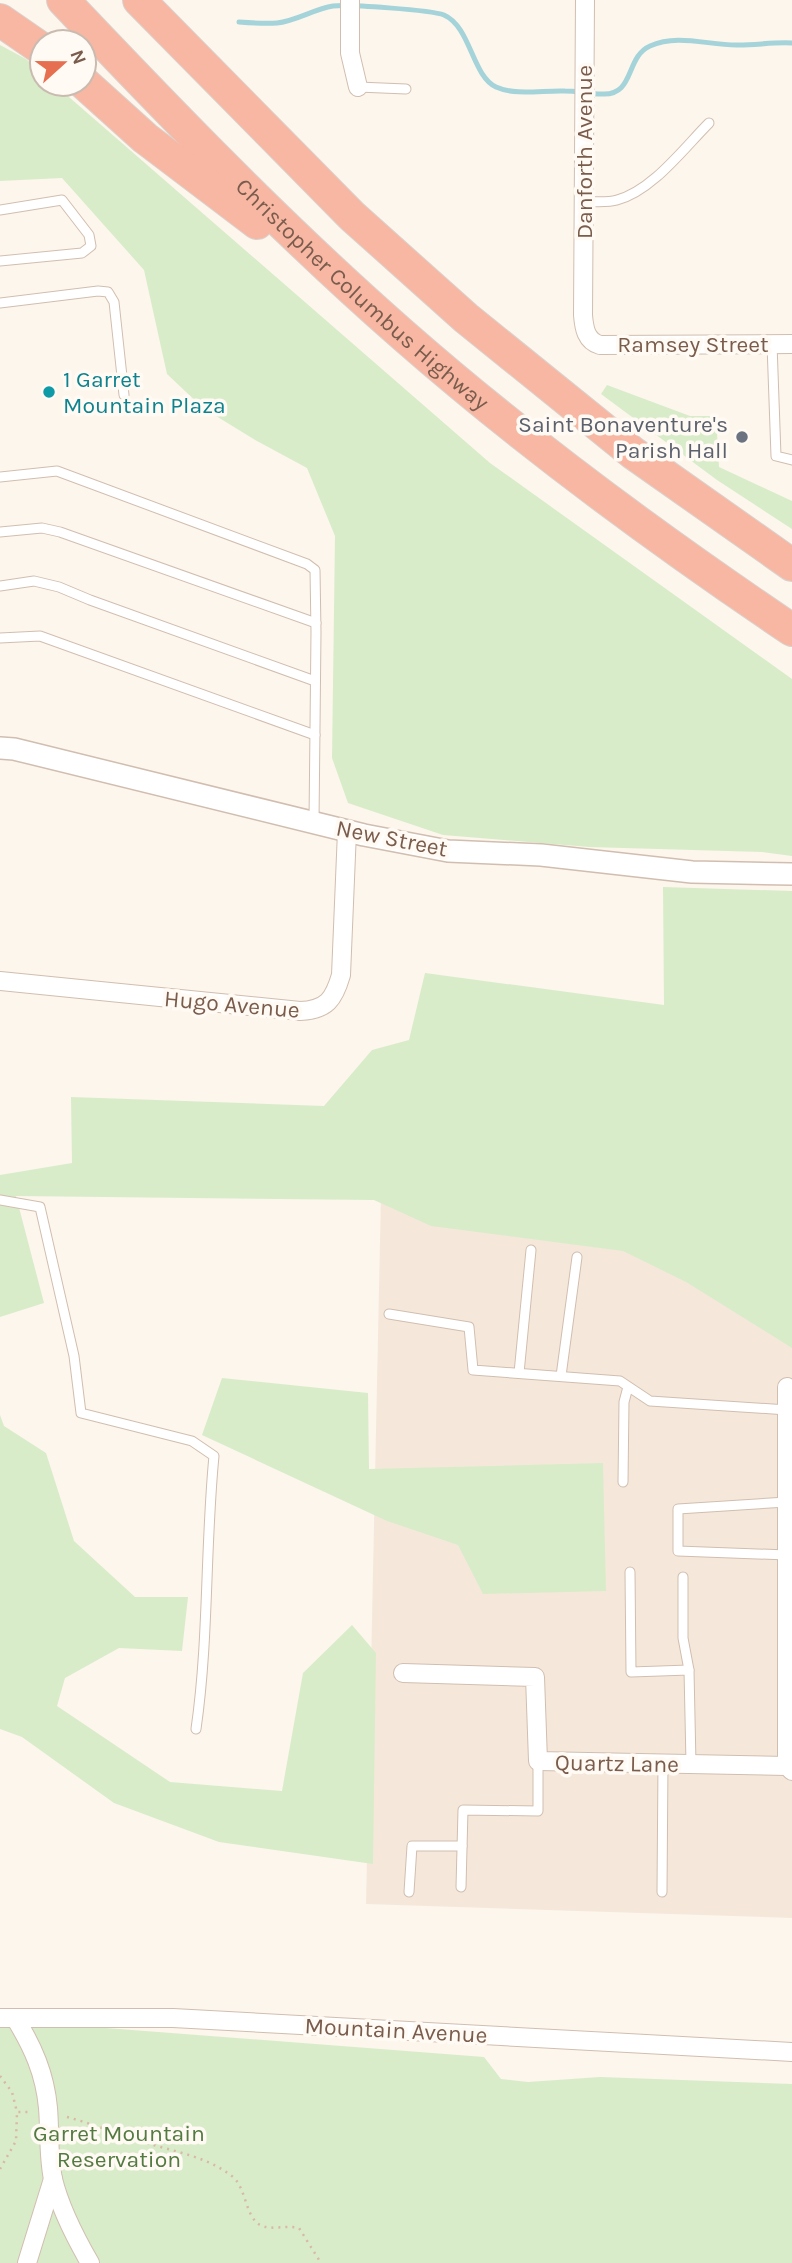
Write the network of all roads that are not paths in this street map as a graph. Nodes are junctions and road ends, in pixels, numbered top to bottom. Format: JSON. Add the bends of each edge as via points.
{"nodes":[{"id":1,"x":64,"y":0,"type":"edge"},
{"id":2,"x":584,"y":0,"type":"edge"},
{"id":3,"x":142,"y":2,"type":"edge"},
{"id":4,"x":350,"y":7,"type":"edge"},
{"id":5,"x":0,"y":20,"type":"edge"},
{"id":6,"x":28,"y":39,"type":"edge"},
{"id":7,"x":358,"y":87,"type":"joint"},
{"id":8,"x":406,"y":89,"type":"dead end"},
{"id":9,"x":98,"y":96,"type":"edge"},
{"id":10,"x":709,"y":123,"type":"dead end"},
{"id":11,"x":584,"y":202,"type":"junction"},
{"id":12,"x":0,"y":210,"type":"edge"},
{"id":13,"x":0,"y":261,"type":"edge"},
{"id":14,"x":0,"y":303,"type":"edge"},
{"id":15,"x":583,"y":305,"type":"joint"},
{"id":16,"x":411,"y":342,"type":"junction"},
{"id":17,"x":772,"y":344,"type":"junction"},
{"id":18,"x":792,"y":344,"type":"edge"},
{"id":19,"x":124,"y":395,"type":"dead end"},
{"id":20,"x":792,"y":460,"type":"edge"},
{"id":21,"x":0,"y":477,"type":"edge"},
{"id":22,"x":0,"y":532,"type":"edge"},
{"id":23,"x":792,"y":565,"type":"edge"},
{"id":24,"x":0,"y":586,"type":"edge"},
{"id":25,"x":316,"y":623,"type":"junction"},
{"id":26,"x":792,"y":630,"type":"edge"},
{"id":27,"x":0,"y":638,"type":"edge"},
{"id":28,"x":315,"y":681,"type":"junction"},
{"id":29,"x":315,"y":735,"type":"junction"},
{"id":30,"x":0,"y":748,"type":"edge"},
{"id":31,"x":314,"y":822,"type":"junction"},
{"id":32,"x":347,"y":831,"type":"junction"},
{"id":33,"x":792,"y":874,"type":"edge"},
{"id":34,"x":0,"y":981,"type":"edge"},
{"id":35,"x":0,"y":1200,"type":"edge"},
{"id":36,"x":531,"y":1250,"type":"dead end"},
{"id":37,"x":577,"y":1257,"type":"dead end"},
{"id":38,"x":389,"y":1314,"type":"dead end"},
{"id":39,"x":519,"y":1373,"type":"junction"},
{"id":40,"x":561,"y":1376,"type":"junction"},
{"id":41,"x":628,"y":1387,"type":"junction"},
{"id":42,"x":787,"y":1387,"type":"dead end"},
{"id":43,"x":787,"y":1410,"type":"junction"},
{"id":44,"x":790,"y":1432,"type":"edge"},
{"id":45,"x":623,"y":1482,"type":"dead end"},
{"id":46,"x":787,"y":1502,"type":"junction"},
{"id":47,"x":787,"y":1555,"type":"junction"},
{"id":48,"x":630,"y":1572,"type":"dead end"},
{"id":49,"x":683,"y":1577,"type":"dead end"},
{"id":50,"x":790,"y":1631,"type":"edge"},
{"id":51,"x":689,"y":1671,"type":"junction"},
{"id":52,"x":403,"y":1674,"type":"dead end"},
{"id":53,"x":196,"y":1730,"type":"dead end"},
{"id":54,"x":538,"y":1761,"type":"junction"},
{"id":55,"x":663,"y":1763,"type":"junction"},
{"id":56,"x":691,"y":1764,"type":"junction"},
{"id":57,"x":790,"y":1768,"type":"edge"},
{"id":58,"x":462,"y":1846,"type":"junction"},
{"id":59,"x":461,"y":1887,"type":"dead end"},
{"id":60,"x":409,"y":1892,"type":"dead end"},
{"id":61,"x":662,"y":1892,"type":"dead end"},
{"id":62,"x":8,"y":2018,"type":"edge"},
{"id":63,"x":792,"y":2052,"type":"edge"},
{"id":64,"x":53,"y":2179,"type":"junction"},
{"id":65,"x":27,"y":2263,"type":"edge"},
{"id":66,"x":90,"y":2263,"type":"edge"}],
"edges":[{"from":1,"to":16,"type":"highway","name":"Christopher Columbus Highway","via":[[243,187]]},
{"from":2,"to":11,"type":"street","name":"Danforth Avenue"},
{"from":3,"to":23,"type":"highway","via":[[352,216],[467,318],[633,453]]},
{"from":4,"to":7,"type":"street","via":[[350,53]]},
{"from":5,"to":6,"type":"highway"},
{"from":7,"to":8,"type":"lane"},
{"from":9,"to":16,"type":"highway","via":[[145,138]]},
{"from":10,"to":11,"type":"lane","via":[[652,182],[634,194],[615,201]]},
{"from":11,"to":15,"type":"street","name":"Danforth Avenue"},
{"from":12,"to":13,"type":"lane","via":[[62,200],[89,236],[91,246],[82,253]]},
{"from":14,"to":19,"type":"lane","via":[[108,292],[114,302]]},
{"from":15,"to":17,"type":"street","name":"Ramsey Street","via":[[584,328],[589,339],[600,345]]},
{"from":16,"to":26,"type":"highway","name":"Christopher Columbus Highway","via":[[598,493]]},
{"from":17,"to":18,"type":"street","name":"Ramsey Street"},
{"from":17,"to":20,"type":"lane","via":[[776,456]]},
{"from":21,"to":25,"type":"lane","via":[[57,471],[307,564],[315,570]]},
{"from":22,"to":25,"type":"lane","via":[[42,528],[60,532]]},
{"from":24,"to":28,"type":"lane","via":[[34,582],[59,587]]},
{"from":25,"to":28,"type":"lane"},
{"from":27,"to":29,"type":"lane","via":[[40,636]]},
{"from":28,"to":29,"type":"lane"},
{"from":29,"to":31,"type":"lane"},
{"from":30,"to":31,"type":"street","name":"New Street"},
{"from":31,"to":32,"type":"street","name":"New Street"},
{"from":32,"to":33,"type":"street","name":"New Street","via":[[447,851],[541,855],[692,872]]},
{"from":32,"to":34,"type":"street","name":"Hugo Avenue","via":[[341,975],[336,993],[318,1009],[300,1012]]},
{"from":35,"to":53,"type":"lane","via":[[40,1207],[74,1356],[81,1413],[192,1441],[214,1456],[208,1513],[207,1620]]},
{"from":36,"to":39,"type":"lane"},
{"from":37,"to":40,"type":"lane"},
{"from":38,"to":39,"type":"lane","via":[[469,1327],[473,1370]]},
{"from":39,"to":40,"type":"lane"},
{"from":40,"to":41,"type":"lane","via":[[620,1381]]},
{"from":41,"to":43,"type":"lane","via":[[650,1401]]},
{"from":41,"to":45,"type":"lane"},
{"from":42,"to":43,"type":"street"},
{"from":43,"to":44,"type":"street"},
{"from":44,"to":46,"type":"street"},
{"from":46,"to":47,"type":"street"},
{"from":46,"to":47,"type":"lane","via":[[678,1509],[678,1551]]},
{"from":47,"to":50,"type":"street"},
{"from":48,"to":51,"type":"lane","via":[[631,1672]]},
{"from":49,"to":51,"type":"lane","via":[[683,1638]]},
{"from":50,"to":57,"type":"street"},
{"from":51,"to":56,"type":"lane"},
{"from":52,"to":54,"type":"street","name":"Quartz Lane","via":[[535,1677]]},
{"from":54,"to":55,"type":"street","name":"Quartz Lane"},
{"from":54,"to":58,"type":"lane","via":[[538,1811],[463,1810]]},
{"from":55,"to":56,"type":"street","name":"Quartz Lane"},
{"from":55,"to":61,"type":"lane"},
{"from":56,"to":57,"type":"street","name":"Quartz Lane"},
{"from":58,"to":59,"type":"lane"},
{"from":58,"to":60,"type":"lane","via":[[412,1846]]},
{"from":62,"to":63,"type":"street","name":"Mountain Avenue","via":[[173,2018]]},
{"from":62,"to":64,"type":"street","via":[[30,2042],[42,2069]]},
{"from":64,"to":65,"type":"street"},
{"from":64,"to":66,"type":"street","via":[[72,2231]]}]}
